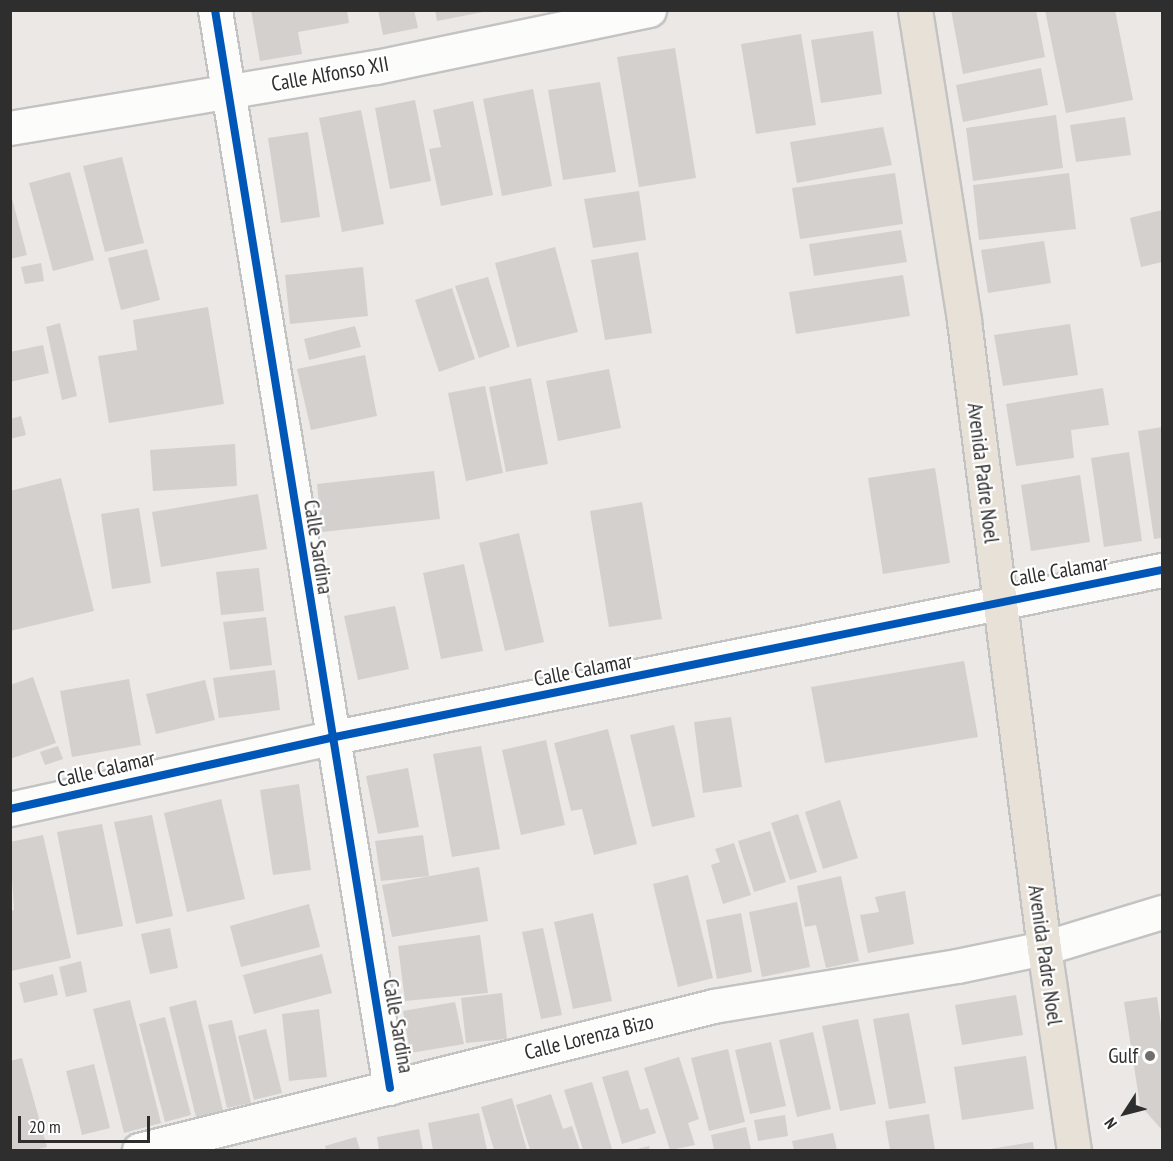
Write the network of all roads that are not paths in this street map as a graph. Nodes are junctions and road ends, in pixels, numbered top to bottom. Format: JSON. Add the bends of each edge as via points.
{"nodes":[{"id":1,"x":214,"y":10,"type":"edge"},
{"id":2,"x":649,"y":10,"type":"edge"},
{"id":3,"x":915,"y":10,"type":"edge"},
{"id":4,"x":228,"y":90,"type":"junction"},
{"id":5,"x":10,"y":128,"type":"edge"},
{"id":6,"x":1162,"y":570,"type":"edge"},
{"id":7,"x":999,"y":601,"type":"junction"},
{"id":8,"x":330,"y":738,"type":"junction"},
{"id":9,"x":10,"y":809,"type":"edge"},
{"id":10,"x":1162,"y":912,"type":"edge"},
{"id":11,"x":1044,"y":948,"type":"junction"},
{"id":12,"x":390,"y":1088,"type":"junction"},
{"id":13,"x":140,"y":1150,"type":"edge"},
{"id":14,"x":1074,"y":1150,"type":"edge"}],
"edges":[{"from":1,"to":4,"type":"street","name":"Calle Sardina"},
{"from":2,"to":4,"type":"street","name":"Calle Alfonso XII","via":[[376,67]]},
{"from":3,"to":7,"type":"main road","name":"Avenida Padre Noel","via":[[964,321]]},
{"from":4,"to":5,"type":"street","name":"Calle Alfonso XII"},
{"from":4,"to":8,"type":"street","name":"Calle Sardina"},
{"from":6,"to":7,"type":"street","name":"Calle Calamar"},
{"from":7,"to":8,"type":"street","name":"Calle Calamar","via":[[675,671]]},
{"from":7,"to":11,"type":"main road","name":"Avenida Padre Noel"},
{"from":8,"to":9,"type":"street","name":"Calle Calamar"},
{"from":8,"to":12,"type":"street","name":"Calle Sardina"},
{"from":10,"to":11,"type":"street","name":"Calle Lorenza Bizo"},
{"from":11,"to":12,"type":"street","name":"Calle Lorenza Bizo","via":[[713,1006]]},
{"from":11,"to":14,"type":"main road","name":"Avenida Padre Noel"},
{"from":12,"to":13,"type":"street","name":"Calle Lorenza Bizo"}]}
